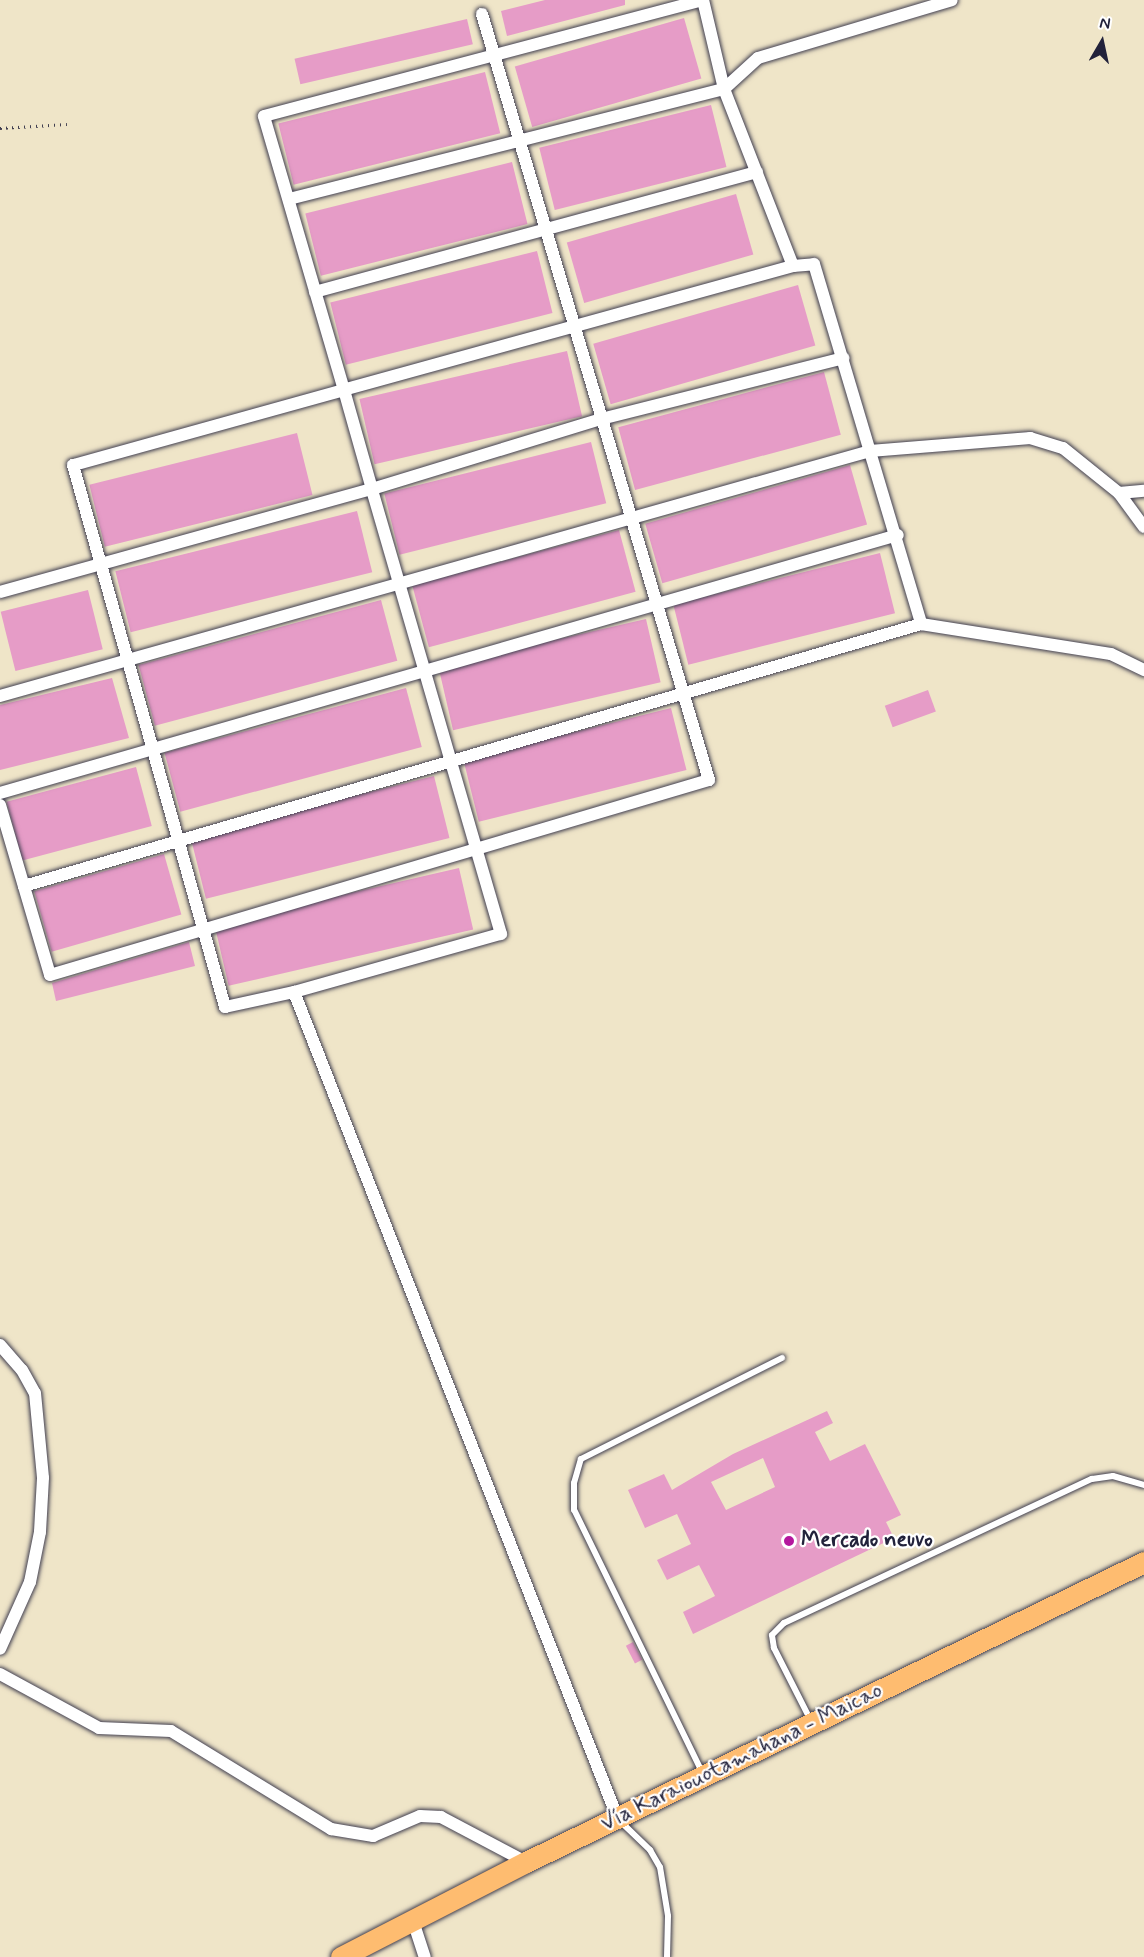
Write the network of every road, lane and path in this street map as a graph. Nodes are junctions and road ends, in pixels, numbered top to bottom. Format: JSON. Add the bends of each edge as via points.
{"nodes":[{"id":1,"x":952,"y":0,"type":"edge"},
{"id":2,"x":482,"y":14,"type":"dead end"},
{"id":3,"x":494,"y":53,"type":"junction"},
{"id":4,"x":724,"y":89,"type":"junction"},
{"id":5,"x":67,"y":124,"type":"dead end"},
{"id":6,"x":0,"y":128,"type":"edge"},
{"id":7,"x":519,"y":140,"type":"junction"},
{"id":8,"x":758,"y":172,"type":"junction"},
{"id":9,"x":289,"y":199,"type":"junction"},
{"id":10,"x":546,"y":229,"type":"junction"},
{"id":11,"x":793,"y":266,"type":"junction"},
{"id":12,"x":315,"y":292,"type":"junction"},
{"id":13,"x":575,"y":326,"type":"junction"},
{"id":14,"x":843,"y":358,"type":"junction"},
{"id":15,"x":344,"y":390,"type":"junction"},
{"id":16,"x":601,"y":419,"type":"junction"},
{"id":17,"x":870,"y":451,"type":"junction"},
{"id":18,"x":372,"y":489,"type":"junction"},
{"id":19,"x":1144,"y":491,"type":"edge"},
{"id":20,"x":1119,"y":493,"type":"junction"},
{"id":21,"x":632,"y":518,"type":"junction"},
{"id":22,"x":1144,"y":527,"type":"edge"},
{"id":23,"x":898,"y":536,"type":"junction"},
{"id":24,"x":100,"y":564,"type":"junction"},
{"id":25,"x":400,"y":583,"type":"junction"},
{"id":26,"x":0,"y":592,"type":"edge"},
{"id":27,"x":657,"y":604,"type":"junction"},
{"id":28,"x":921,"y":624,"type":"junction"},
{"id":29,"x":128,"y":660,"type":"junction"},
{"id":30,"x":1144,"y":670,"type":"edge"},
{"id":31,"x":425,"y":671,"type":"junction"},
{"id":32,"x":684,"y":693,"type":"junction"},
{"id":33,"x":0,"y":696,"type":"edge"},
{"id":34,"x":152,"y":749,"type":"junction"},
{"id":35,"x":451,"y":761,"type":"junction"},
{"id":36,"x":0,"y":793,"type":"edge"},
{"id":37,"x":0,"y":805,"type":"edge"},
{"id":38,"x":178,"y":841,"type":"junction"},
{"id":39,"x":477,"y":849,"type":"junction"},
{"id":40,"x":24,"y":886,"type":"junction"},
{"id":41,"x":203,"y":930,"type":"junction"},
{"id":42,"x":294,"y":992,"type":"junction"},
{"id":43,"x":0,"y":1345,"type":"edge"},
{"id":44,"x":782,"y":1358,"type":"dead end"},
{"id":45,"x":1144,"y":1485,"type":"edge"},
{"id":46,"x":1144,"y":1562,"type":"edge"},
{"id":47,"x":0,"y":1649,"type":"edge"},
{"id":48,"x":0,"y":1674,"type":"edge"},
{"id":49,"x":812,"y":1724,"type":"junction"},
{"id":50,"x":705,"y":1777,"type":"junction"},
{"id":51,"x":618,"y":1819,"type":"junction"},
{"id":52,"x":526,"y":1862,"type":"junction"},
{"id":53,"x":413,"y":1921,"type":"junction"},
{"id":54,"x":341,"y":1957,"type":"edge"},
{"id":55,"x":425,"y":1957,"type":"edge"},
{"id":56,"x":667,"y":1957,"type":"edge"}],
"edges":[{"from":1,"to":4,"type":"street","via":[[758,58]]},
{"from":2,"to":3,"type":"street"},
{"from":3,"to":4,"type":"street","via":[[703,0]]},
{"from":3,"to":7,"type":"street"},
{"from":3,"to":9,"type":"street","via":[[264,116]]},
{"from":4,"to":7,"type":"street"},
{"from":4,"to":8,"type":"street"},
{"from":5,"to":6,"type":"path"},
{"from":7,"to":9,"type":"street"},
{"from":7,"to":10,"type":"street"},
{"from":8,"to":10,"type":"street"},
{"from":8,"to":11,"type":"street"},
{"from":9,"to":12,"type":"street"},
{"from":10,"to":12,"type":"street"},
{"from":10,"to":13,"type":"street"},
{"from":11,"to":13,"type":"street"},
{"from":11,"to":14,"type":"street","via":[[814,264]]},
{"from":12,"to":15,"type":"street"},
{"from":13,"to":15,"type":"street"},
{"from":13,"to":16,"type":"street"},
{"from":14,"to":16,"type":"street"},
{"from":14,"to":17,"type":"street"},
{"from":15,"to":18,"type":"street"},
{"from":15,"to":24,"type":"street","via":[[73,465]]},
{"from":16,"to":18,"type":"street"},
{"from":16,"to":21,"type":"street"},
{"from":17,"to":20,"type":"street","via":[[1030,438],[1063,448]]},
{"from":17,"to":21,"type":"street"},
{"from":17,"to":23,"type":"street"},
{"from":18,"to":24,"type":"street"},
{"from":18,"to":25,"type":"street"},
{"from":19,"to":20,"type":"street"},
{"from":20,"to":22,"type":"street"},
{"from":21,"to":25,"type":"street"},
{"from":21,"to":27,"type":"street"},
{"from":23,"to":27,"type":"street"},
{"from":23,"to":28,"type":"street"},
{"from":24,"to":26,"type":"street"},
{"from":24,"to":29,"type":"street"},
{"from":25,"to":29,"type":"street"},
{"from":25,"to":31,"type":"street"},
{"from":27,"to":31,"type":"street"},
{"from":27,"to":32,"type":"street"},
{"from":28,"to":30,"type":"street","via":[[1112,654]]},
{"from":28,"to":32,"type":"street"},
{"from":29,"to":33,"type":"street"},
{"from":29,"to":34,"type":"street"},
{"from":31,"to":34,"type":"street"},
{"from":31,"to":35,"type":"street"},
{"from":32,"to":35,"type":"street"},
{"from":32,"to":39,"type":"street","via":[[709,780]]},
{"from":34,"to":36,"type":"street"},
{"from":34,"to":38,"type":"street"},
{"from":35,"to":38,"type":"street"},
{"from":35,"to":39,"type":"street"},
{"from":37,"to":40,"type":"street"},
{"from":38,"to":40,"type":"street"},
{"from":38,"to":41,"type":"street"},
{"from":39,"to":41,"type":"street"},
{"from":39,"to":42,"type":"street","via":[[501,934]]},
{"from":40,"to":41,"type":"street","via":[[50,975]]},
{"from":41,"to":42,"type":"street","via":[[225,1007]]},
{"from":42,"to":51,"type":"street"},
{"from":43,"to":47,"type":"street","via":[[36,1393],[43,1478],[40,1532],[30,1582]]},
{"from":44,"to":50,"type":"lane","via":[[581,1459],[574,1483],[573,1510]]},
{"from":45,"to":49,"type":"lane","via":[[1113,1476],[1092,1479],[784,1623],[772,1635],[774,1648]]},
{"from":46,"to":49,"type":"highway","name":"Vía Karaiouotamahana - Maicao"},
{"from":48,"to":52,"type":"street","via":[[99,1728],[171,1731],[331,1829],[373,1836],[420,1816],[441,1817]]},
{"from":49,"to":50,"type":"highway","name":"Vía Karaiouotamahana - Maicao"},
{"from":50,"to":51,"type":"highway","name":"Vía Karaiouotamahana - Maicao"},
{"from":51,"to":52,"type":"highway","name":"Vía Karaiouotamahana - Maicao"},
{"from":51,"to":56,"type":"lane","via":[[650,1850],[660,1867],[668,1916]]},
{"from":52,"to":53,"type":"highway","name":"Vía Karaiouotamahana - Maicao"},
{"from":53,"to":54,"type":"highway","name":"Vía Karaiouotamahana - Maicao"},
{"from":53,"to":55,"type":"street"}]}
